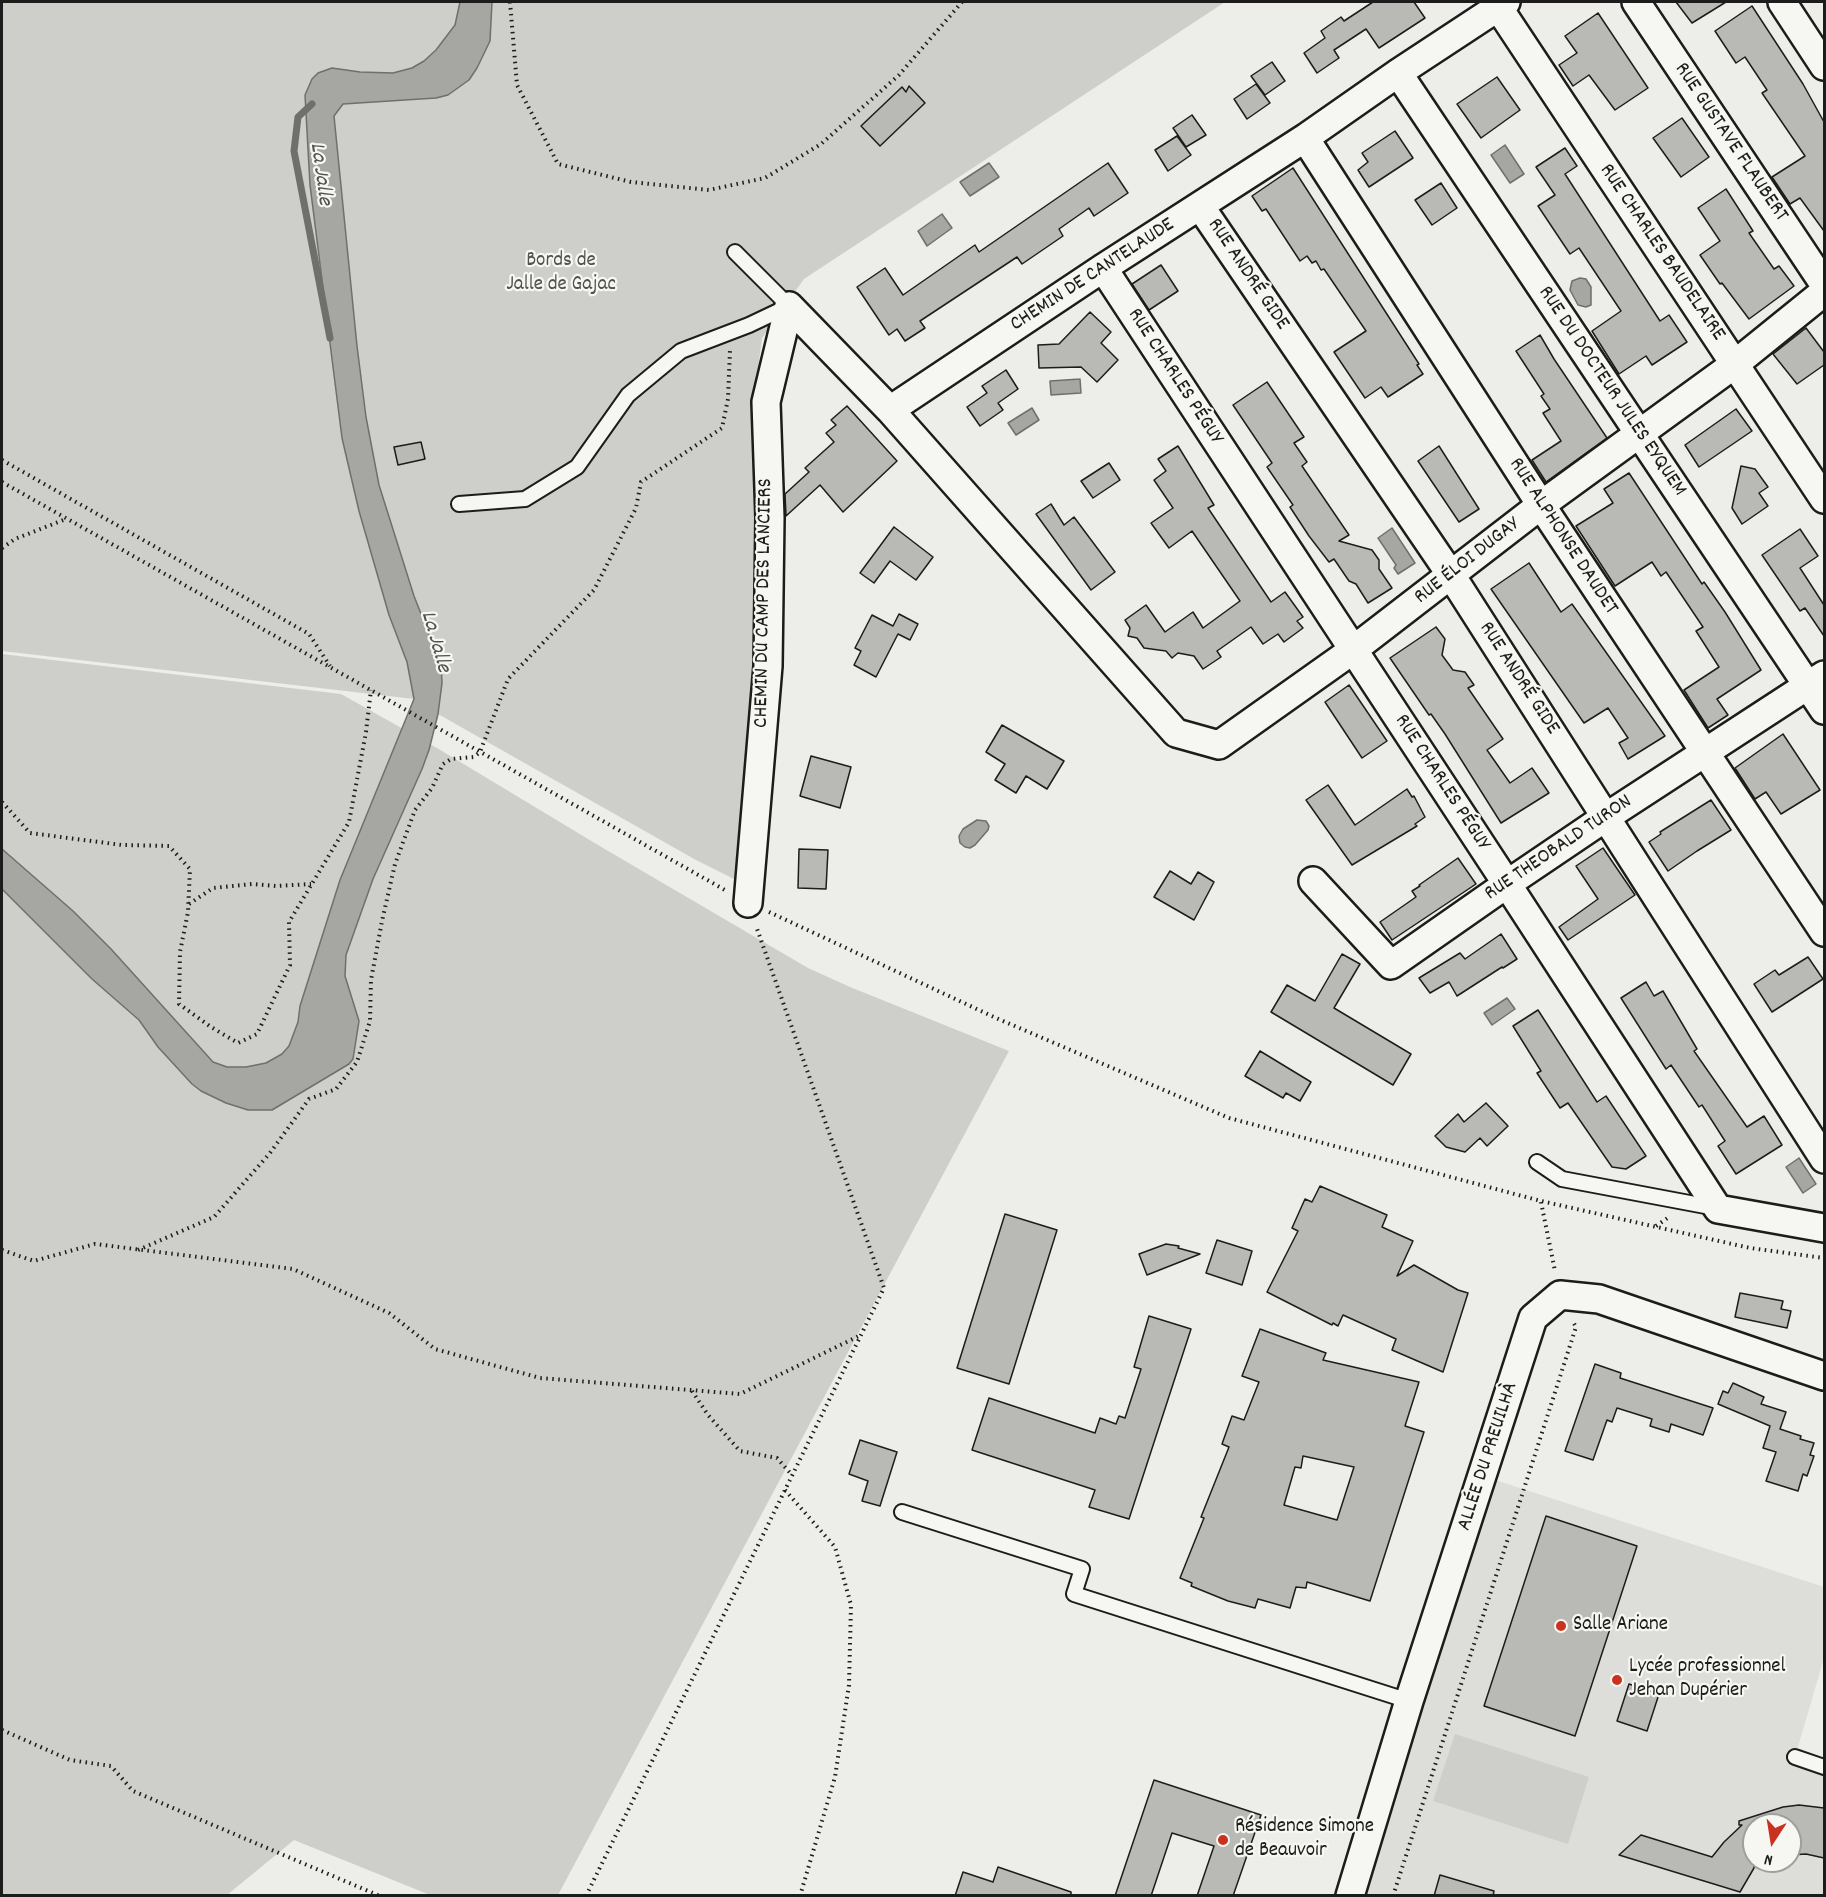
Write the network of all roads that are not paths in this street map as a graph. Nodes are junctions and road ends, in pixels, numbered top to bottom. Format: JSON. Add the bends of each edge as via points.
{"nodes":[{"id":1,"x":1636,"y":2,"type":"edge"},
{"id":2,"x":1782,"y":2,"type":"edge"},
{"id":3,"x":1502,"y":4,"type":"edge"},
{"id":4,"x":1824,"y":66,"type":"edge"},
{"id":5,"x":1398,"y":73,"type":"junction"},
{"id":6,"x":1305,"y":138,"type":"junction"},
{"id":7,"x":1200,"y":206,"type":"junction"},
{"id":8,"x":735,"y":252,"type":"dead end"},
{"id":9,"x":1103,"y":268,"type":"junction"},
{"id":10,"x":1824,"y":284,"type":"edge"},
{"id":11,"x":1824,"y":292,"type":"edge"},
{"id":12,"x":789,"y":306,"type":"junction"},
{"id":13,"x":1735,"y":364,"type":"junction"},
{"id":14,"x":890,"y":411,"type":"junction"},
{"id":15,"x":1639,"y":435,"type":"junction"},
{"id":16,"x":1824,"y":499,"type":"edge"},
{"id":17,"x":459,"y":504,"type":"dead end"},
{"id":18,"x":1541,"y":505,"type":"junction"},
{"id":19,"x":1451,"y":575,"type":"junction"},
{"id":20,"x":1353,"y":650,"type":"junction"},
{"id":21,"x":1816,"y":680,"type":"edge"},
{"id":22,"x":1824,"y":710,"type":"edge"},
{"id":23,"x":1704,"y":752,"type":"junction"},
{"id":24,"x":1606,"y":817,"type":"junction"},
{"id":25,"x":1313,"y":881,"type":"dead end"},
{"id":26,"x":1507,"y":884,"type":"junction"},
{"id":27,"x":748,"y":903,"type":"road end"},
{"id":28,"x":1824,"y":932,"type":"edge"},
{"id":29,"x":1824,"y":1159,"type":"edge"},
{"id":30,"x":1537,"y":1162,"type":"dead end"},
{"id":31,"x":1718,"y":1209,"type":"junction"},
{"id":32,"x":1824,"y":1228,"type":"edge"},
{"id":33,"x":1824,"y":1376,"type":"edge"},
{"id":34,"x":902,"y":1512,"type":"dead end"},
{"id":35,"x":1409,"y":1701,"type":"junction"},
{"id":36,"x":1795,"y":1757,"type":"dead end"},
{"id":37,"x":1824,"y":1767,"type":"edge"},
{"id":38,"x":1350,"y":1896,"type":"edge"}],
"edges":[{"from":1,"to":10,"type":"street","name":"RUE GUSTAVE FLAUBERT"},
{"from":2,"to":4,"type":"street"},
{"from":3,"to":5,"type":"street","name":"CHEMIN DE CANTELAUDE"},
{"from":3,"to":13,"type":"street","name":"RUE CHARLES BAUDELAIRE"},
{"from":5,"to":6,"type":"street","name":"CHEMIN DE CANTELAUDE"},
{"from":5,"to":15,"type":"street","name":"RUE DU DOCTEUR JULES EYQUEM"},
{"from":6,"to":7,"type":"street","name":"CHEMIN DE CANTELAUDE"},
{"from":6,"to":18,"type":"street","name":"RUE ALPHONSE DAUDET"},
{"from":7,"to":9,"type":"street","name":"CHEMIN DE CANTELAUDE"},
{"from":7,"to":19,"type":"street","name":"RUE ANDRÉ GIDE"},
{"from":8,"to":12,"type":"lane"},
{"from":9,"to":14,"type":"street","name":"CHEMIN DE CANTELAUDE"},
{"from":9,"to":20,"type":"street","name":"RUE CHARLES PÉGUY"},
{"from":11,"to":13,"type":"street","name":"RUE ÉLOI DUGAY"},
{"from":12,"to":14,"type":"street"},
{"from":12,"to":17,"type":"lane","via":[[681,351],[628,395],[577,468],[525,499]]},
{"from":12,"to":27,"type":"street","name":"CHEMIN DU CAMP DES LANCIERS","via":[[766,402],[770,518],[768,666]]},
{"from":13,"to":15,"type":"street","name":"RUE ÉLOI DUGAY"},
{"from":13,"to":16,"type":"street","name":"RUE CHARLES BAUDELAIRE"},
{"from":14,"to":20,"type":"street","name":"RUE ÉLOI DUGAY","via":[[1176,733],[1219,745]]},
{"from":15,"to":18,"type":"street","name":"RUE ÉLOI DUGAY"},
{"from":15,"to":21,"type":"street","name":"RUE DU DOCTEUR JULES EYQUEM"},
{"from":18,"to":19,"type":"street","name":"RUE ÉLOI DUGAY"},
{"from":18,"to":23,"type":"street","name":"RUE ALPHONSE DAUDET"},
{"from":19,"to":20,"type":"street","name":"RUE ÉLOI DUGAY"},
{"from":19,"to":24,"type":"street","name":"RUE ANDRÉ GIDE"},
{"from":20,"to":26,"type":"street","name":"RUE CHARLES PÉGUY"},
{"from":21,"to":22,"type":"street","name":"RUE DU DOCTEUR JULES EYQUEM"},
{"from":21,"to":23,"type":"street","name":"RUE THEOBALD TURON"},
{"from":23,"to":24,"type":"street","name":"RUE THEOBALD TURON"},
{"from":23,"to":28,"type":"street","name":"RUE ALPHONSE DAUDET"},
{"from":24,"to":26,"type":"street","name":"RUE THEOBALD TURON"},
{"from":24,"to":29,"type":"street","name":"RUE ANDRÉ GIDE"},
{"from":25,"to":26,"type":"street","name":"RUE THEOBALD TURON","via":[[1391,965]]},
{"from":26,"to":31,"type":"street","name":"RUE CHARLES PÉGUY"},
{"from":30,"to":31,"type":"lane","via":[[1562,1179]]},
{"from":31,"to":32,"type":"street"},
{"from":33,"to":35,"type":"street","name":"ALLÉE DU PREUILHÀ","via":[[1599,1299],[1560,1295],[1533,1318]]},
{"from":34,"to":35,"type":"lane","via":[[1082,1569],[1074,1594]]},
{"from":35,"to":38,"type":"street","name":"ALLÉE DU PREUILHÀ"},
{"from":36,"to":37,"type":"lane"}]}
